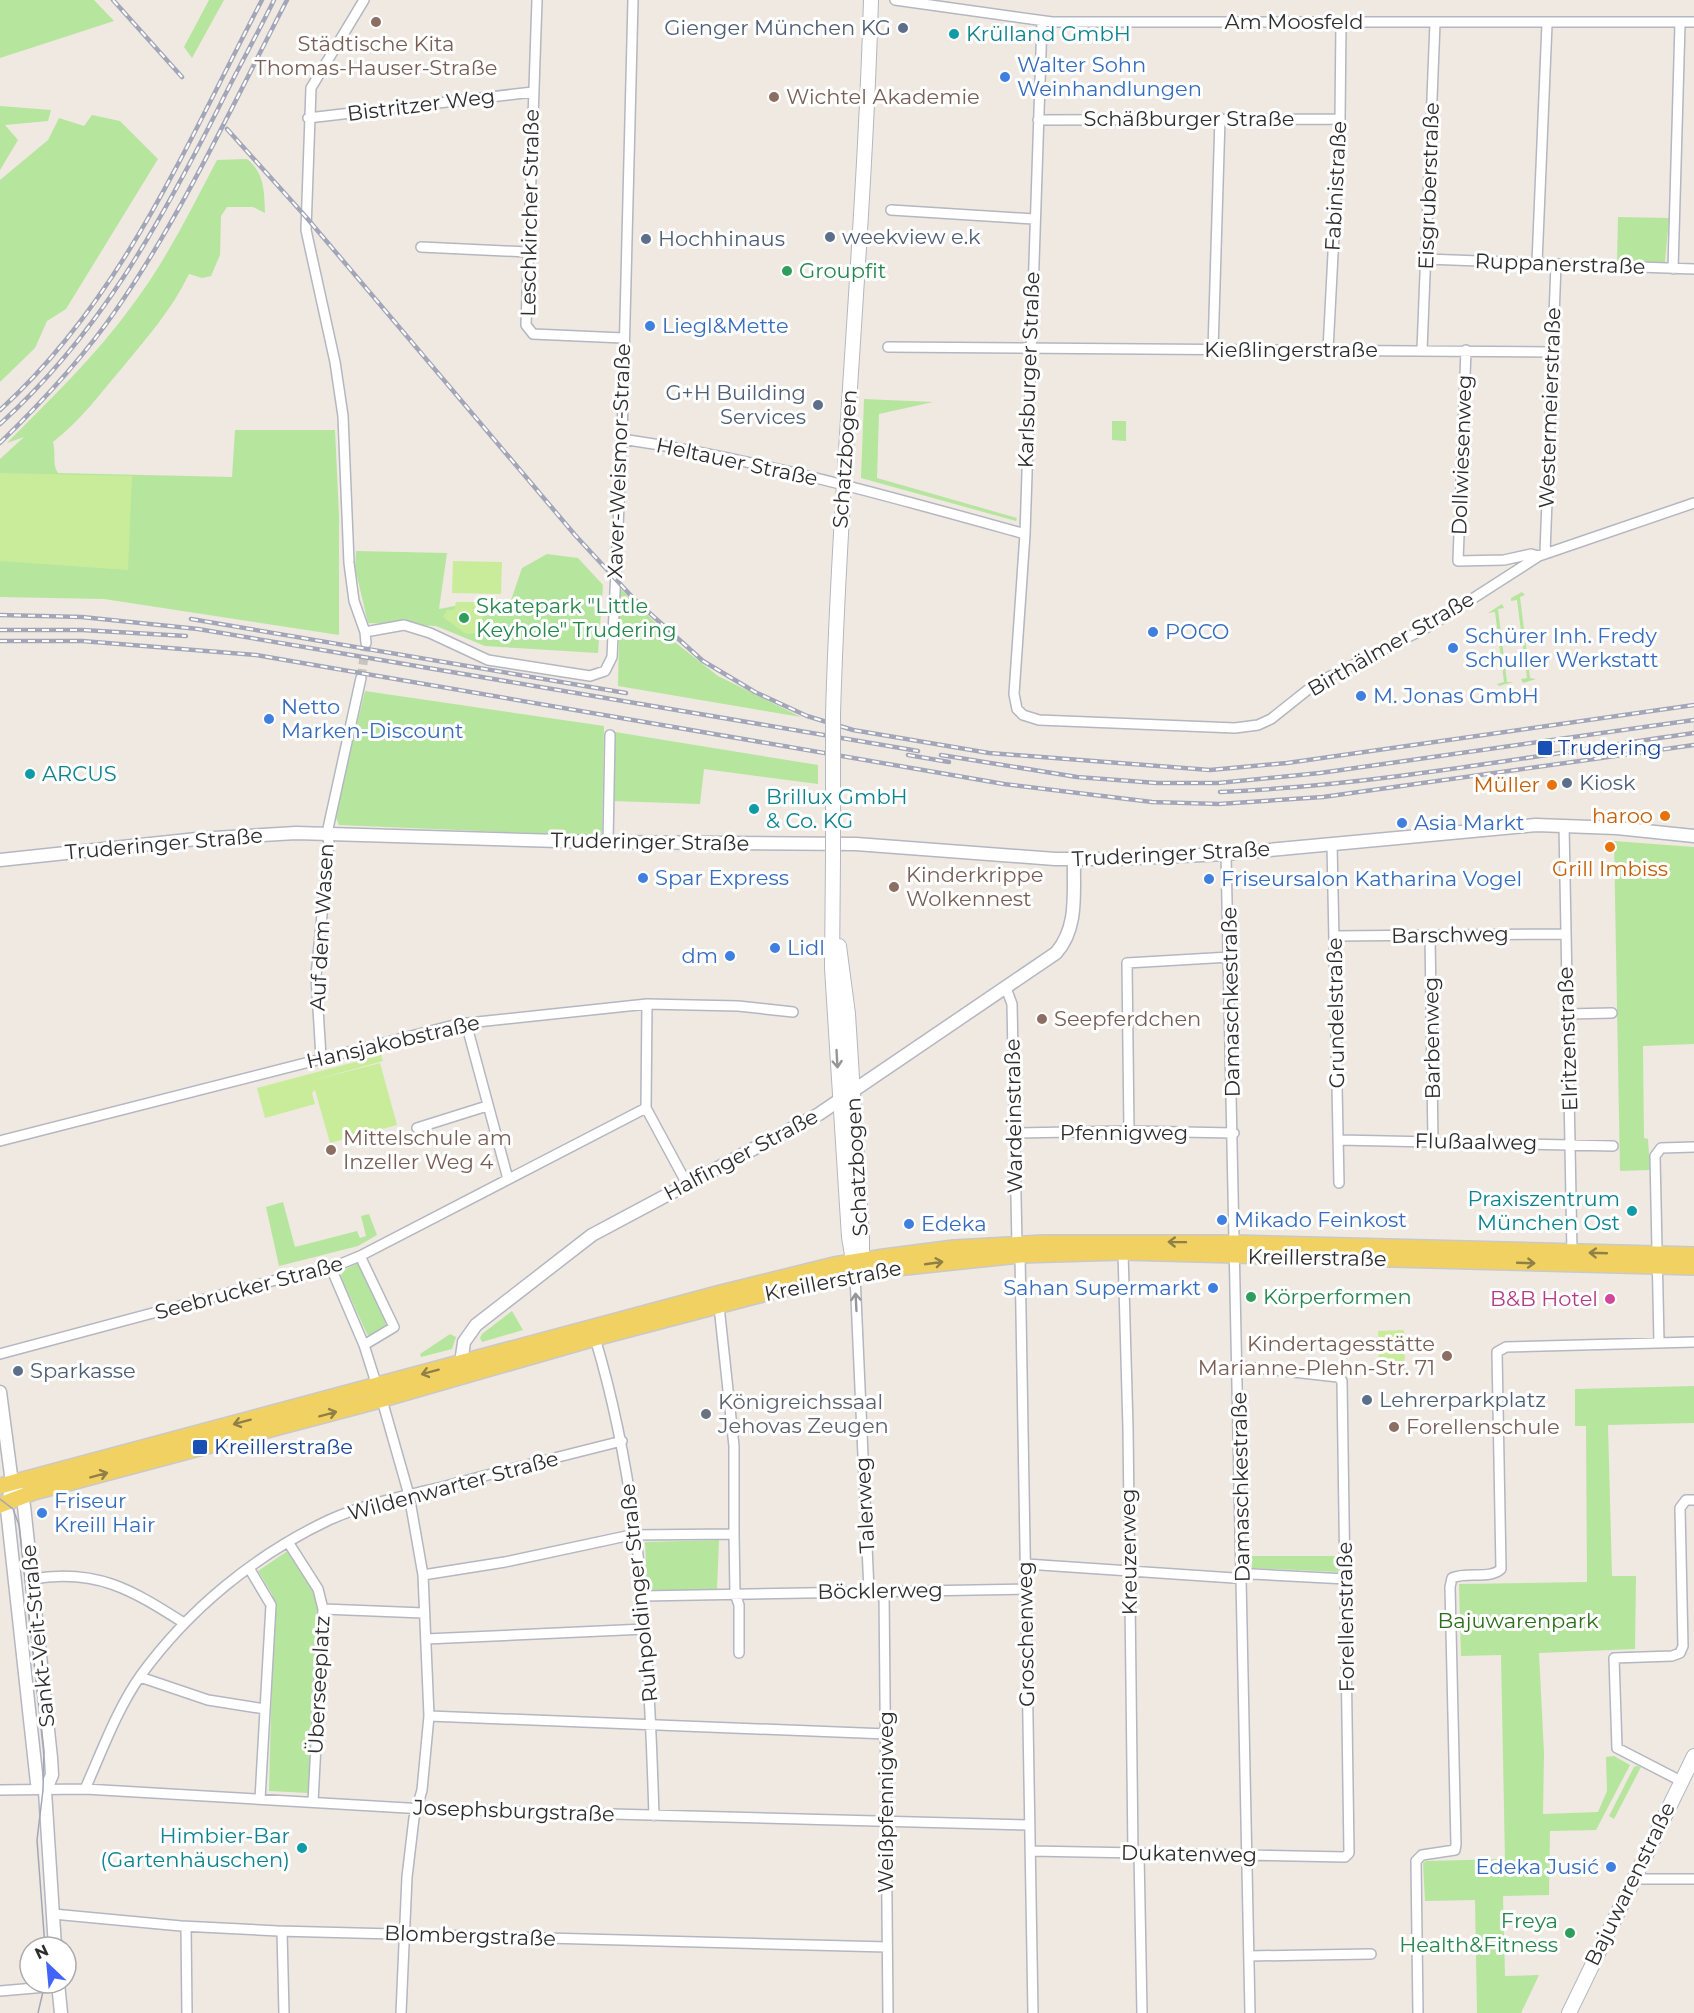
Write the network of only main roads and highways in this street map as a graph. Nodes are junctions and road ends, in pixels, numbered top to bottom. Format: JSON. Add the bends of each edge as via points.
{"nodes":[{"id":1,"x":871,"y":0,"type":"edge"},
{"id":2,"x":834,"y":919,"type":"junction"},
{"id":3,"x":1019,"y":1250,"type":"junction"},
{"id":4,"x":1236,"y":1250,"type":"junction"},
{"id":5,"x":1694,"y":1255,"type":"edge"},
{"id":6,"x":1657,"y":1260,"type":"junction"},
{"id":7,"x":856,"y":1266,"type":"junction"},
{"id":8,"x":1694,"y":1267,"type":"edge"},
{"id":9,"x":472,"y":1365,"type":"junction"},
{"id":10,"x":379,"y":1393,"type":"junction"},
{"id":11,"x":6,"y":1484,"type":"edge"},
{"id":12,"x":4,"y":1504,"type":"edge"},
{"id":13,"x":1694,"y":1756,"type":"edge"},
{"id":14,"x":1569,"y":2013,"type":"edge"}],
"edges":[{"from":1,"to":2,"type":"main road","name":"Schatzbogen","bridge":true,"via":[[843,484],[834,714]]},
{"from":2,"to":7,"type":"main road","name":"Schatzbogen","one_way":true,"via":[[832,968],[839,1101]]},
{"from":2,"to":7,"type":"main road","name":"Schatzbogen","via":[[845,985],[853,1092],[862,1237]]},
{"from":3,"to":4,"type":"main road","name":"Kreillerstraße"},
{"from":4,"to":3,"type":"main road","name":"Kreillerstraße","one_way":true,"via":[[1122,1241]]},
{"from":3,"to":7,"type":"main road","name":"Kreillerstraße","via":[[945,1262]]},
{"from":4,"to":6,"type":"main road","name":"Kreillerstraße","one_way":true},
{"from":6,"to":4,"type":"main road","name":"Kreillerstraße","one_way":true,"via":[[1572,1252]]},
{"from":5,"to":6,"type":"main road","name":"Kreillerstraße"},
{"from":6,"to":8,"type":"main road","name":"Kreillerstraße"},
{"from":7,"to":9,"type":"main road","name":"Kreillerstraße","via":[[595,1338]]},
{"from":7,"to":9,"type":"main road","name":"Kreillerstraße","via":[[706,1297]]},
{"from":9,"to":10,"type":"main road","name":"Kreillerstraße"},
{"from":10,"to":11,"type":"main road","name":"Kreillerstraße","one_way":true},
{"from":12,"to":10,"type":"main road","name":"Kreillerstraße","one_way":true},
{"from":13,"to":14,"type":"main road","name":"Bajuwarenstraße"}]}
